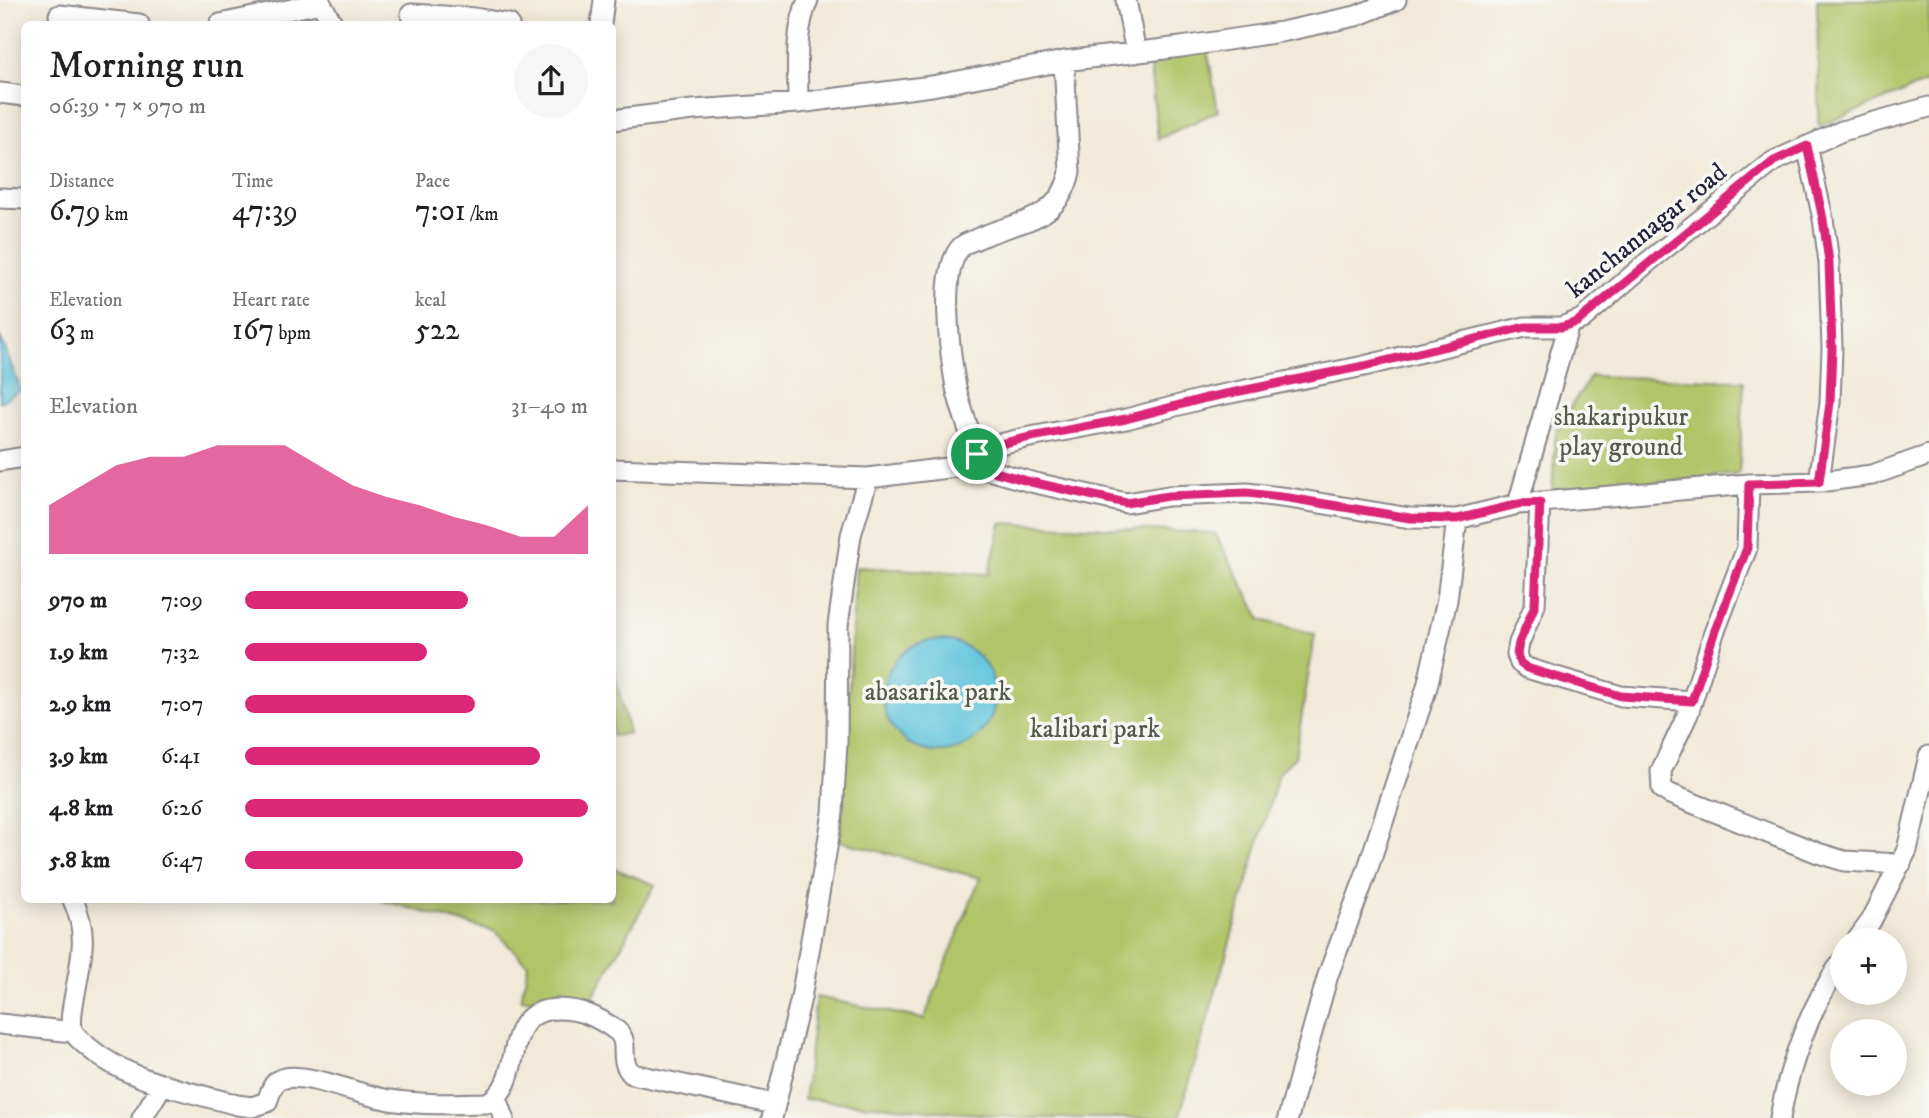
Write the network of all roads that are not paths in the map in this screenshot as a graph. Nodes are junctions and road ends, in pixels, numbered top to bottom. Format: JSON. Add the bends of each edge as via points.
{"nodes":[{"id":1,"x":604,"y":0,"type":"edge"},
{"id":2,"x":808,"y":0,"type":"edge"},
{"id":3,"x":1126,"y":0,"type":"edge"},
{"id":4,"x":1396,"y":0,"type":"edge"},
{"id":5,"x":320,"y":1,"type":"edge"},
{"id":6,"x":1353,"y":8,"type":"edge"},
{"id":7,"x":60,"y":13,"type":"edge"},
{"id":8,"x":411,"y":14,"type":"dead end"},
{"id":9,"x":117,"y":21,"type":"edge"},
{"id":10,"x":233,"y":21,"type":"edge"},
{"id":11,"x":332,"y":21,"type":"edge"},
{"id":12,"x":492,"y":21,"type":"edge"},
{"id":13,"x":601,"y":21,"type":"edge"},
{"id":14,"x":1136,"y":53,"type":"junction"},
{"id":15,"x":1064,"y":61,"type":"junction"},
{"id":16,"x":0,"y":93,"type":"edge"},
{"id":17,"x":21,"y":96,"type":"edge"},
{"id":18,"x":798,"y":103,"type":"junction"},
{"id":19,"x":1929,"y":107,"type":"edge"},
{"id":20,"x":616,"y":120,"type":"edge"},
{"id":21,"x":1807,"y":146,"type":"junction"},
{"id":22,"x":0,"y":198,"type":"edge"},
{"id":23,"x":21,"y":199,"type":"edge"},
{"id":24,"x":1569,"y":324,"type":"junction"},
{"id":25,"x":1929,"y":455,"type":"edge"},
{"id":26,"x":21,"y":458,"type":"edge"},
{"id":27,"x":974,"y":459,"type":"junction"},
{"id":28,"x":0,"y":461,"type":"edge"},
{"id":29,"x":616,"y":469,"type":"edge"},
{"id":30,"x":868,"y":478,"type":"junction"},
{"id":31,"x":1819,"y":482,"type":"junction"},
{"id":32,"x":1749,"y":484,"type":"junction"},
{"id":33,"x":1540,"y":503,"type":"junction"},
{"id":34,"x":1518,"y":504,"type":"junction"},
{"id":35,"x":1457,"y":519,"type":"junction"},
{"id":36,"x":1692,"y":701,"type":"junction"},
{"id":37,"x":1929,"y":756,"type":"edge"},
{"id":38,"x":1921,"y":831,"type":"edge"},
{"id":39,"x":1901,"y":864,"type":"junction"},
{"id":40,"x":74,"y":903,"type":"edge"},
{"id":41,"x":1866,"y":928,"type":"edge"},
{"id":42,"x":1830,"y":983,"type":"edge"},
{"id":43,"x":0,"y":1024,"type":"edge"},
{"id":44,"x":73,"y":1032,"type":"junction"},
{"id":45,"x":163,"y":1084,"type":"junction"},
{"id":46,"x":497,"y":1098,"type":"junction"},
{"id":47,"x":773,"y":1111,"type":"edge"},
{"id":48,"x":142,"y":1118,"type":"edge"},
{"id":49,"x":504,"y":1118,"type":"edge"},
{"id":50,"x":1288,"y":1118,"type":"edge"},
{"id":51,"x":1780,"y":1118,"type":"edge"}],
"edges":[{"from":1,"to":13,"type":"street"},
{"from":2,"to":18,"type":"street","via":[[797,41]]},
{"from":3,"to":14,"type":"street"},
{"from":4,"to":6,"type":"street"},
{"from":5,"to":10,"type":"street"},
{"from":5,"to":11,"type":"street"},
{"from":6,"to":14,"type":"street","via":[[1281,32]]},
{"from":7,"to":9,"type":"street"},
{"from":8,"to":12,"type":"street"},
{"from":14,"to":15,"type":"street"},
{"from":15,"to":18,"type":"street","via":[[932,86]]},
{"from":15,"to":27,"type":"street","via":[[1068,184],[1047,212],[963,245],[950,270],[948,305],[956,384]]},
{"from":16,"to":17,"type":"street"},
{"from":18,"to":20,"type":"street"},
{"from":19,"to":21,"type":"street","name":"kanchannagar road","via":[[1873,121]]},
{"from":21,"to":24,"type":"street","name":"kanchannagar road","via":[[1774,161],[1582,319]]},
{"from":21,"to":31,"type":"street","via":[[1829,262],[1830,403]]},
{"from":22,"to":23,"type":"street"},
{"from":24,"to":27,"type":"street","via":[[1525,327],[1026,438],[996,445]]},
{"from":24,"to":34,"type":"street","name":"kanchannagar road"},
{"from":25,"to":31,"type":"street","via":[[1872,475]]},
{"from":26,"to":28,"type":"street"},
{"from":27,"to":30,"type":"street"},
{"from":27,"to":35,"type":"street","via":[[1031,482],[1126,503],[1168,496],[1247,493],[1410,518]]},
{"from":29,"to":30,"type":"street"},
{"from":30,"to":47,"type":"street","via":[[851,535],[838,625],[834,813],[801,998]]},
{"from":31,"to":32,"type":"street"},
{"from":32,"to":33,"type":"street"},
{"from":32,"to":36,"type":"street","via":[[1747,548]]},
{"from":33,"to":34,"type":"street"},
{"from":33,"to":36,"type":"street","via":[[1535,605],[1519,643],[1520,663],[1621,696]]},
{"from":34,"to":35,"type":"street"},
{"from":35,"to":50,"type":"street","via":[[1447,600],[1427,687],[1328,975]]},
{"from":36,"to":39,"type":"street","via":[[1661,771],[1662,789],[1818,853],[1844,861]]},
{"from":37,"to":38,"type":"street"},
{"from":38,"to":39,"type":"street"},
{"from":39,"to":41,"type":"street"},
{"from":40,"to":44,"type":"street","via":[[83,953]]},
{"from":42,"to":51,"type":"street","via":[[1812,1015]]},
{"from":43,"to":44,"type":"street"},
{"from":44,"to":45,"type":"street","via":[[113,1066]]},
{"from":45,"to":46,"type":"street","via":[[252,1107],[267,1102],[281,1078],[292,1077],[409,1103],[487,1103]]},
{"from":45,"to":48,"type":"street"},
{"from":46,"to":47,"type":"street","via":[[505,1086],[522,1027],[534,1013],[564,1009],[583,1010],[619,1033],[623,1060],[632,1074]]},
{"from":46,"to":49,"type":"street"}]}
